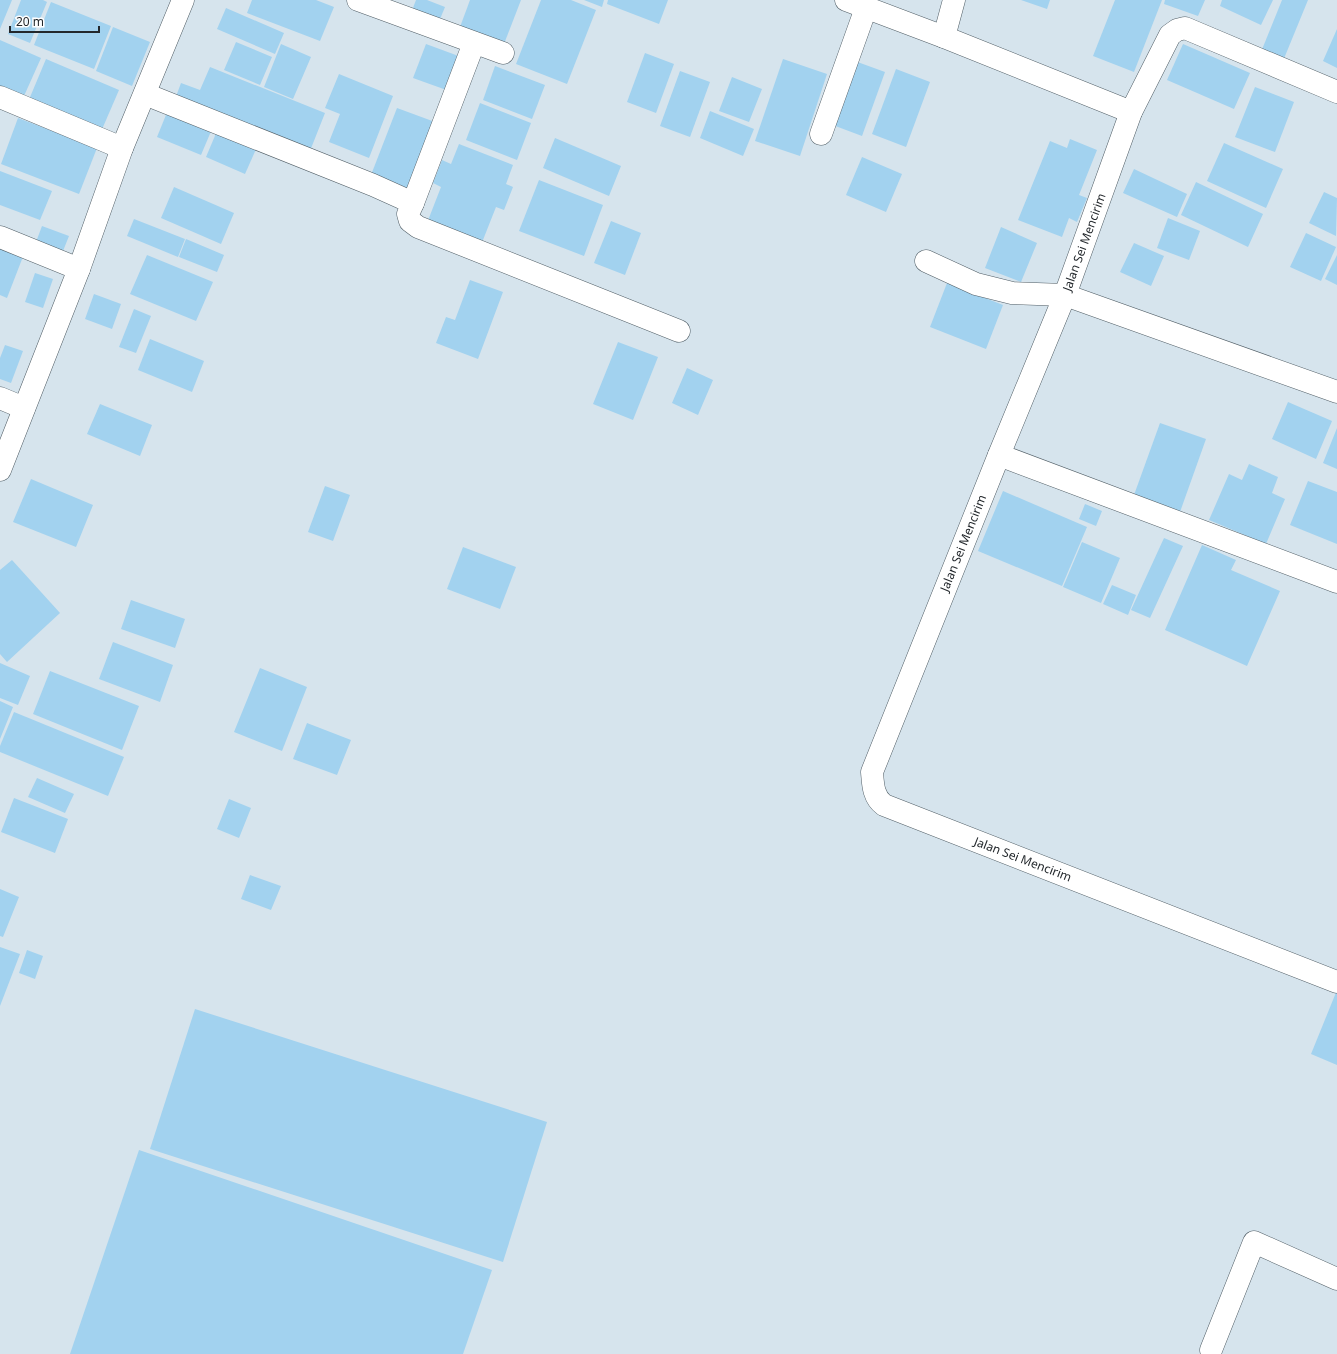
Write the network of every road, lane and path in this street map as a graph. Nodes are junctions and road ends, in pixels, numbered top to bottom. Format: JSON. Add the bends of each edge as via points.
{"nodes":[{"id":1,"x":183,"y":0,"type":"edge"},
{"id":2,"x":358,"y":0,"type":"edge"},
{"id":3,"x":846,"y":0,"type":"edge"},
{"id":4,"x":954,"y":0,"type":"edge"},
{"id":5,"x":866,"y":8,"type":"junction"},
{"id":6,"x":944,"y":37,"type":"junction"},
{"id":7,"x":474,"y":43,"type":"junction"},
{"id":8,"x":503,"y":53,"type":"dead end"},
{"id":9,"x":1337,"y":92,"type":"edge"},
{"id":10,"x":145,"y":94,"type":"junction"},
{"id":11,"x":0,"y":97,"type":"edge"},
{"id":12,"x":1131,"y":112,"type":"junction"},
{"id":13,"x":822,"y":134,"type":"dead end"},
{"id":14,"x":122,"y":148,"type":"junction"},
{"id":15,"x":412,"y":203,"type":"junction"},
{"id":16,"x":0,"y":237,"type":"edge"},
{"id":17,"x":926,"y":261,"type":"dead end"},
{"id":18,"x":79,"y":269,"type":"junction"},
{"id":19,"x":1065,"y":295,"type":"junction"},
{"id":20,"x":679,"y":331,"type":"dead end"},
{"id":21,"x":1337,"y":392,"type":"edge"},
{"id":22,"x":0,"y":398,"type":"edge"},
{"id":23,"x":24,"y":408,"type":"junction"},
{"id":24,"x":998,"y":455,"type":"junction"},
{"id":25,"x":0,"y":470,"type":"edge"},
{"id":26,"x":1337,"y":582,"type":"edge"},
{"id":27,"x":1337,"y":982,"type":"edge"},
{"id":28,"x":1337,"y":1279,"type":"edge"},
{"id":29,"x":1211,"y":1350,"type":"dead end"}],
"edges":[{"from":1,"to":10,"type":"street"},
{"from":2,"to":7,"type":"street"},
{"from":3,"to":5,"type":"street"},
{"from":4,"to":6,"type":"street"},
{"from":5,"to":6,"type":"street"},
{"from":5,"to":13,"type":"street"},
{"from":6,"to":12,"type":"street"},
{"from":7,"to":8,"type":"street"},
{"from":7,"to":15,"type":"street"},
{"from":9,"to":12,"type":"street","name":"Jalan Sei Mencirim","via":[[1185,28],[1170,35]]},
{"from":10,"to":14,"type":"street"},
{"from":10,"to":15,"type":"street"},
{"from":11,"to":14,"type":"street"},
{"from":12,"to":19,"type":"street","name":"Jalan Sei Mencirim"},
{"from":14,"to":18,"type":"street"},
{"from":15,"to":20,"type":"street","via":[[408,214],[410,221],[418,227]]},
{"from":16,"to":18,"type":"street"},
{"from":17,"to":19,"type":"street","via":[[976,284],[1012,293]]},
{"from":18,"to":23,"type":"street"},
{"from":19,"to":21,"type":"street"},
{"from":19,"to":24,"type":"street","name":"Jalan Sei Mencirim"},
{"from":22,"to":23,"type":"street"},
{"from":23,"to":25,"type":"street"},
{"from":24,"to":26,"type":"street"},
{"from":24,"to":27,"type":"street","name":"Jalan Sei Mencirim","via":[[872,772],[872,783],[877,798],[884,805]]},
{"from":28,"to":29,"type":"street","via":[[1254,1242]]}]}
